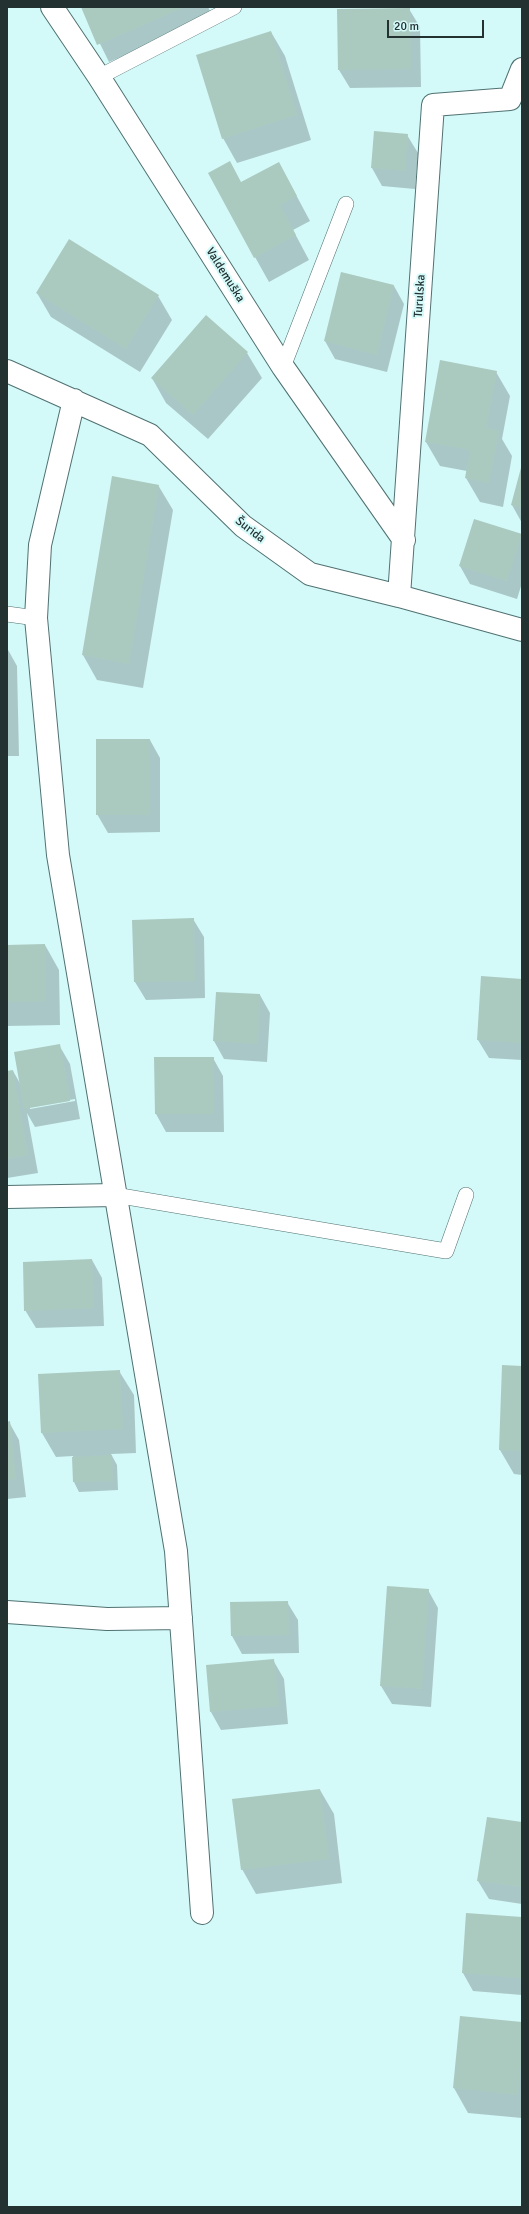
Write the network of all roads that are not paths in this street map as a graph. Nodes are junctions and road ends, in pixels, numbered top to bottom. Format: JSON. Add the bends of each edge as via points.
{"nodes":[{"id":1,"x":52,"y":7,"type":"edge"},
{"id":2,"x":234,"y":7,"type":"edge"},
{"id":3,"x":522,"y":70,"type":"edge"},
{"id":4,"x":99,"y":77,"type":"junction"},
{"id":5,"x":346,"y":204,"type":"dead end"},
{"id":6,"x":283,"y":367,"type":"junction"},
{"id":7,"x":7,"y":371,"type":"edge"},
{"id":8,"x":74,"y":400,"type":"junction"},
{"id":9,"x":404,"y":540,"type":"junction"},
{"id":10,"x":399,"y":596,"type":"junction"},
{"id":11,"x":7,"y":614,"type":"edge"},
{"id":12,"x":36,"y":618,"type":"junction"},
{"id":13,"x":521,"y":628,"type":"edge"},
{"id":14,"x":116,"y":1195,"type":"junction"},
{"id":15,"x":466,"y":1195,"type":"dead end"},
{"id":16,"x":7,"y":1197,"type":"edge"},
{"id":17,"x":7,"y":1612,"type":"edge"},
{"id":18,"x":181,"y":1618,"type":"junction"},
{"id":19,"x":202,"y":1914,"type":"dead end"}],
"edges":[{"from":1,"to":4,"type":"street","name":"Valdemuška"},
{"from":2,"to":4,"type":"lane"},
{"from":3,"to":9,"type":"street","name":"Turulska","via":[[510,100],[433,105]]},
{"from":4,"to":6,"type":"street","name":"Valdemuška"},
{"from":5,"to":6,"type":"lane"},
{"from":6,"to":9,"type":"street","name":"Valdemuška"},
{"from":7,"to":8,"type":"street","name":"Šurida"},
{"from":8,"to":10,"type":"street","name":"Šurida","via":[[150,435],[243,526],[310,574]]},
{"from":8,"to":12,"type":"street","via":[[40,545]]},
{"from":9,"to":10,"type":"street","name":"Turulska"},
{"from":10,"to":13,"type":"street","name":"Šurida"},
{"from":11,"to":12,"type":"lane"},
{"from":12,"to":14,"type":"street","via":[[58,855]]},
{"from":14,"to":15,"type":"lane","via":[[446,1251]]},
{"from":14,"to":16,"type":"street"},
{"from":14,"to":18,"type":"street","via":[[176,1551]]},
{"from":17,"to":18,"type":"street","via":[[107,1619]]},
{"from":18,"to":19,"type":"street"}]}
